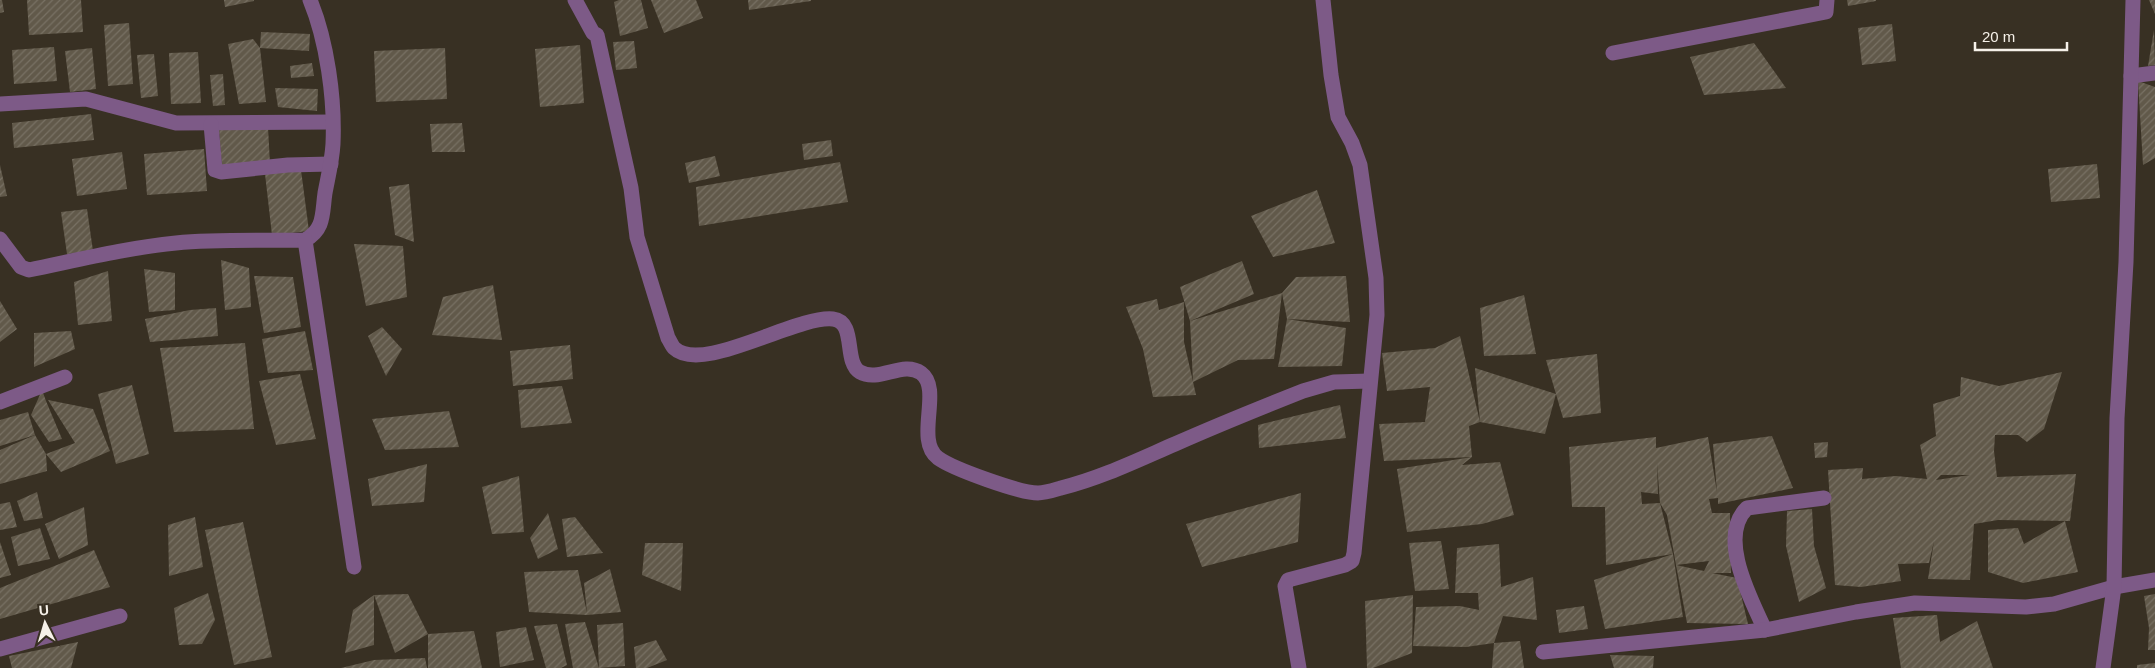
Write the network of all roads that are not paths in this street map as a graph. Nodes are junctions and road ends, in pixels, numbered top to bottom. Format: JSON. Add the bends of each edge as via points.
{"nodes":[{"id":1,"x":310,"y":0,"type":"edge"},
{"id":2,"x":575,"y":0,"type":"edge"},
{"id":3,"x":1323,"y":0,"type":"edge"},
{"id":4,"x":1828,"y":0,"type":"edge"},
{"id":5,"x":2133,"y":0,"type":"edge"},
{"id":6,"x":1613,"y":53,"type":"dead end"},
{"id":7,"x":2155,"y":73,"type":"edge"},
{"id":8,"x":2130,"y":76,"type":"junction"},
{"id":9,"x":0,"y":104,"type":"edge"},
{"id":10,"x":332,"y":122,"type":"junction"},
{"id":11,"x":211,"y":124,"type":"junction"},
{"id":12,"x":331,"y":164,"type":"junction"},
{"id":13,"x":0,"y":239,"type":"edge"},
{"id":14,"x":305,"y":240,"type":"junction"},
{"id":15,"x":65,"y":377,"type":"dead end"},
{"id":16,"x":1370,"y":381,"type":"junction"},
{"id":17,"x":0,"y":402,"type":"edge"},
{"id":18,"x":1824,"y":498,"type":"dead end"},
{"id":19,"x":354,"y":566,"type":"dead end"},
{"id":20,"x":2155,"y":580,"type":"edge"},
{"id":21,"x":2114,"y":587,"type":"junction"},
{"id":22,"x":120,"y":616,"type":"dead end"},
{"id":23,"x":1764,"y":630,"type":"junction"},
{"id":24,"x":0,"y":649,"type":"edge"},
{"id":25,"x":1543,"y":652,"type":"dead end"},
{"id":26,"x":1299,"y":668,"type":"edge"},
{"id":27,"x":2103,"y":668,"type":"edge"}],
"edges":[{"from":1,"to":10,"type":"street","via":[[328,59]]},
{"from":2,"to":16,"type":"street","via":[[592,32],[597,35],[631,188],[636,237],[668,338],[675,349],[688,355],[706,356],[803,325],[835,319],[846,330],[853,366],[858,371],[867,375],[912,369],[921,373],[929,391],[929,446],[936,457],[951,467],[1039,493],[1090,481],[1303,391],[1334,382]]},
{"from":3,"to":16,"type":"street","via":[[1338,117],[1360,165],[1376,278],[1377,315]]},
{"from":4,"to":6,"type":"street","via":[[1826,12]]},
{"from":5,"to":8,"type":"street"},
{"from":7,"to":8,"type":"street"},
{"from":8,"to":21,"type":"street"},
{"from":9,"to":11,"type":"street","via":[[86,99],[176,123]]},
{"from":10,"to":11,"type":"street"},
{"from":10,"to":12,"type":"street"},
{"from":11,"to":12,"type":"street","via":[[215,170],[221,172]]},
{"from":12,"to":14,"type":"street","via":[[319,228]]},
{"from":13,"to":14,"type":"street","via":[[21,267],[29,270],[176,243]]},
{"from":14,"to":19,"type":"street"},
{"from":15,"to":17,"type":"street"},
{"from":16,"to":26,"type":"street","via":[[1352,560],[1345,565],[1288,580],[1285,586]]},
{"from":18,"to":23,"type":"street","via":[[1747,508],[1740,515],[1735,544],[1738,568]]},
{"from":20,"to":21,"type":"street"},
{"from":21,"to":23,"type":"street","via":[[2054,604],[2026,608],[1916,603]]},
{"from":21,"to":27,"type":"street"},
{"from":22,"to":24,"type":"street"},
{"from":23,"to":25,"type":"street"}]}
